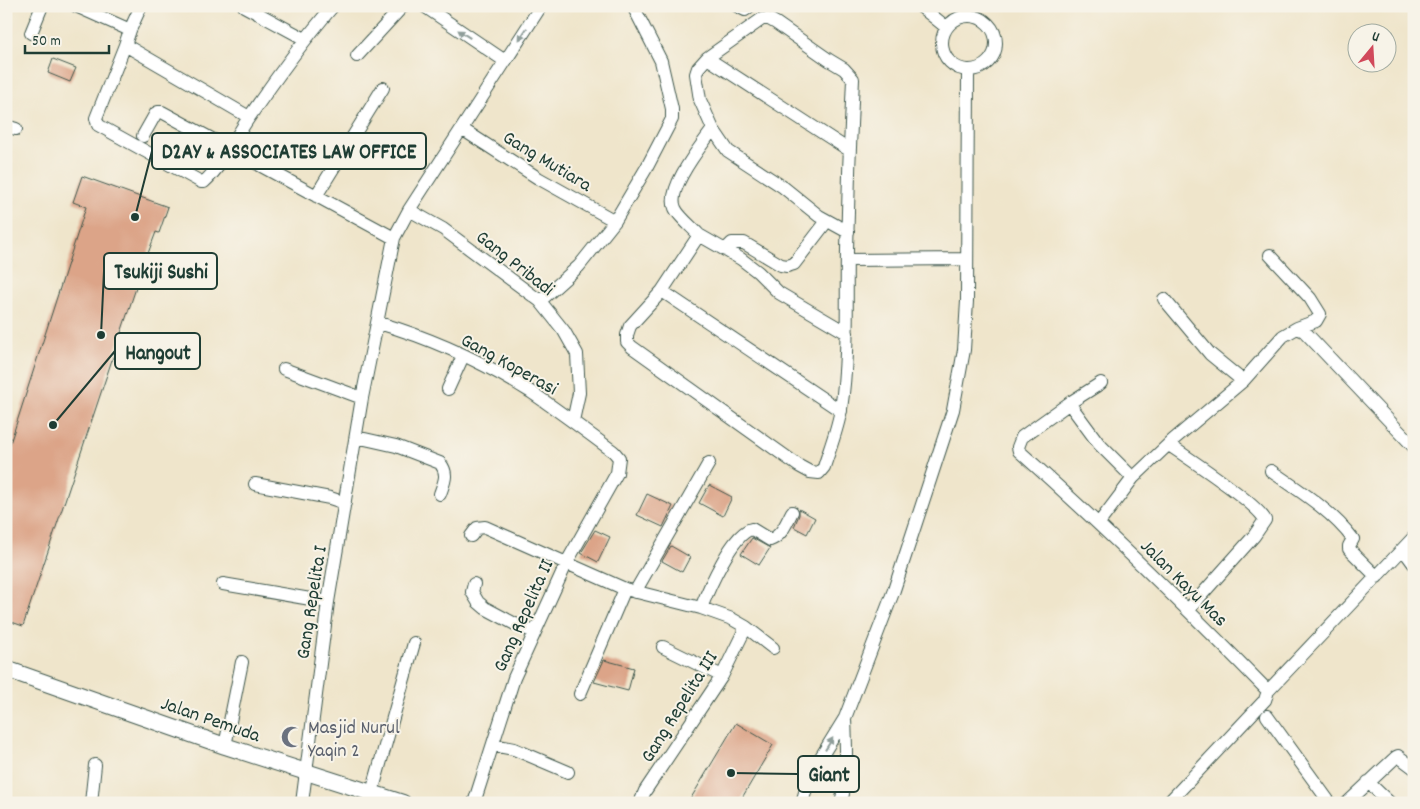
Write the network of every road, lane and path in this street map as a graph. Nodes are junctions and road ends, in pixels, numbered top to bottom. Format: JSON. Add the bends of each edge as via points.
{"nodes":[{"id":1,"x":42,"y":6,"type":"edge"},
{"id":2,"x":76,"y":6,"type":"edge"},
{"id":3,"x":140,"y":6,"type":"edge"},
{"id":4,"x":244,"y":6,"type":"edge"},
{"id":5,"x":333,"y":6,"type":"edge"},
{"id":6,"x":403,"y":6,"type":"edge"},
{"id":7,"x":424,"y":6,"type":"edge"},
{"id":8,"x":541,"y":6,"type":"edge"},
{"id":9,"x":633,"y":6,"type":"edge"},
{"id":10,"x":737,"y":6,"type":"edge"},
{"id":11,"x":750,"y":6,"type":"edge"},
{"id":12,"x":920,"y":6,"type":"edge"},
{"id":13,"x":946,"y":27,"type":"junction"},
{"id":14,"x":130,"y":30,"type":"junction"},
{"id":15,"x":31,"y":33,"type":"dead end"},
{"id":16,"x":305,"y":39,"type":"junction"},
{"id":17,"x":124,"y":45,"type":"junction"},
{"id":18,"x":357,"y":56,"type":"dead end"},
{"id":19,"x":707,"y":58,"type":"junction"},
{"id":20,"x":505,"y":61,"type":"junction"},
{"id":21,"x":968,"y":70,"type":"junction"},
{"id":22,"x":382,"y":88,"type":"dead end"},
{"id":23,"x":249,"y":117,"type":"junction"},
{"id":24,"x":462,"y":129,"type":"junction"},
{"id":25,"x":714,"y":129,"type":"junction"},
{"id":26,"x":144,"y":136,"type":"dead end"},
{"id":27,"x":230,"y":149,"type":"junction"},
{"id":28,"x":849,"y":150,"type":"junction"},
{"id":29,"x":316,"y":196,"type":"junction"},
{"id":30,"x":409,"y":210,"type":"junction"},
{"id":31,"x":827,"y":220,"type":"junction"},
{"id":32,"x":615,"y":221,"type":"junction"},
{"id":33,"x":848,"y":232,"type":"junction"},
{"id":34,"x":699,"y":234,"type":"junction"},
{"id":35,"x":394,"y":238,"type":"junction"},
{"id":36,"x":725,"y":250,"type":"junction"},
{"id":37,"x":1270,"y":255,"type":"dead end"},
{"id":38,"x":966,"y":259,"type":"junction"},
{"id":39,"x":847,"y":260,"type":"junction"},
{"id":40,"x":662,"y":291,"type":"junction"},
{"id":41,"x":1164,"y":299,"type":"dead end"},
{"id":42,"x":540,"y":301,"type":"junction"},
{"id":43,"x":378,"y":323,"type":"junction"},
{"id":44,"x":1297,"y":328,"type":"junction"},
{"id":45,"x":847,"y":333,"type":"junction"},
{"id":46,"x":463,"y":356,"type":"junction"},
{"id":47,"x":284,"y":369,"type":"dead end"},
{"id":48,"x":1243,"y":381,"type":"junction"},
{"id":49,"x":1101,"y":383,"type":"dead end"},
{"id":50,"x":448,"y":389,"type":"dead end"},
{"id":51,"x":362,"y":398,"type":"junction"},
{"id":52,"x":1072,"y":402,"type":"junction"},
{"id":53,"x":841,"y":410,"type":"junction"},
{"id":54,"x":573,"y":422,"type":"junction"},
{"id":55,"x":356,"y":437,"type":"junction"},
{"id":56,"x":1169,"y":445,"type":"junction"},
{"id":57,"x":1414,"y":447,"type":"edge"},
{"id":58,"x":614,"y":452,"type":"joint"},
{"id":59,"x":709,"y":464,"type":"dead end"},
{"id":60,"x":1271,"y":471,"type":"dead end"},
{"id":61,"x":1133,"y":478,"type":"junction"},
{"id":62,"x":256,"y":484,"type":"dead end"},
{"id":63,"x":440,"y":494,"type":"dead end"},
{"id":64,"x":345,"y":502,"type":"junction"},
{"id":65,"x":792,"y":512,"type":"dead end"},
{"id":66,"x":1099,"y":523,"type":"junction"},
{"id":67,"x":471,"y":536,"type":"dead end"},
{"id":68,"x":1414,"y":537,"type":"edge"},
{"id":69,"x":1403,"y":549,"type":"junction"},
{"id":70,"x":567,"y":562,"type":"junction"},
{"id":71,"x":1414,"y":564,"type":"edge"},
{"id":72,"x":1377,"y":577,"type":"junction"},
{"id":73,"x":223,"y":584,"type":"dead end"},
{"id":74,"x":474,"y":584,"type":"dead end"},
{"id":75,"x":630,"y":590,"type":"junction"},
{"id":76,"x":328,"y":602,"type":"junction"},
{"id":77,"x":701,"y":608,"type":"junction"},
{"id":78,"x":1188,"y":610,"type":"junction"},
{"id":79,"x":746,"y":627,"type":"junction"},
{"id":80,"x":534,"y":632,"type":"junction"},
{"id":81,"x":414,"y":643,"type":"dead end"},
{"id":82,"x":664,"y":647,"type":"dead end"},
{"id":83,"x":773,"y":648,"type":"dead end"},
{"id":84,"x":242,"y":662,"type":"dead end"},
{"id":85,"x":6,"y":669,"type":"edge"},
{"id":86,"x":722,"y":676,"type":"junction"},
{"id":87,"x":1268,"y":691,"type":"junction"},
{"id":88,"x":580,"y":694,"type":"dead end"},
{"id":89,"x":1267,"y":716,"type":"dead end"},
{"id":90,"x":845,"y":718,"type":"junction"},
{"id":91,"x":493,"y":745,"type":"junction"},
{"id":92,"x":225,"y":746,"type":"junction"},
{"id":93,"x":95,"y":765,"type":"dead end"},
{"id":94,"x":1414,"y":768,"type":"edge"},
{"id":95,"x":306,"y":772,"type":"junction"},
{"id":96,"x":568,"y":772,"type":"dead end"},
{"id":97,"x":1368,"y":782,"type":"junction"},
{"id":98,"x":370,"y":797,"type":"edge"},
{"id":99,"x":91,"y":803,"type":"edge"},
{"id":100,"x":302,"y":803,"type":"edge"},
{"id":101,"x":403,"y":803,"type":"edge"},
{"id":102,"x":474,"y":803,"type":"edge"},
{"id":103,"x":640,"y":803,"type":"edge"},
{"id":104,"x":802,"y":803,"type":"edge"},
{"id":105,"x":841,"y":803,"type":"edge"},
{"id":106,"x":1168,"y":803,"type":"edge"},
{"id":107,"x":1330,"y":803,"type":"edge"},
{"id":108,"x":1347,"y":803,"type":"edge"},
{"id":109,"x":1390,"y":803,"type":"edge"}],
"edges":[{"from":1,"to":15,"type":"street"},
{"from":2,"to":14,"type":"street"},
{"from":3,"to":14,"type":"street"},
{"from":4,"to":16,"type":"street"},
{"from":5,"to":16,"type":"street"},
{"from":6,"to":18,"type":"street"},
{"from":20,"to":7,"type":"street","one_way":true},
{"from":8,"to":20,"type":"street","name":"Gang Repelita I","one_way":true},
{"from":9,"to":32,"type":"street","via":[[661,61],[672,119]]},
{"from":10,"to":11,"type":"street","via":[[745,10]]},
{"from":12,"to":13,"type":"street"},
{"from":13,"to":21,"type":"street","via":[[941,39],[943,52],[955,67]]},
{"from":13,"to":21,"type":"street","via":[[963,16],[976,17],[987,23],[995,34],[996,47],[991,60],[981,68]]},
{"from":14,"to":17,"type":"street"},
{"from":16,"to":23,"type":"street"},
{"from":17,"to":23,"type":"street"},
{"from":17,"to":27,"type":"street","via":[[96,118],[98,126],[201,182],[207,179]]},
{"from":19,"to":25,"type":"street","via":[[696,74],[700,100]]},
{"from":19,"to":28,"type":"street"},
{"from":19,"to":28,"type":"street","via":[[762,19],[776,23],[844,69],[852,79]]},
{"from":20,"to":24,"type":"street","name":"Gang Repelita I"},
{"from":21,"to":38,"type":"street"},
{"from":22,"to":29,"type":"street"},
{"from":23,"to":27,"type":"street"},
{"from":24,"to":30,"type":"street","name":"Gang Repelita I"},
{"from":24,"to":32,"type":"street","name":"Gang Mutiara","via":[[538,178]]},
{"from":25,"to":31,"type":"street","via":[[728,151]]},
{"from":25,"to":34,"type":"street","via":[[690,162],[674,198],[675,209]]},
{"from":26,"to":27,"type":"street","via":[[160,111]]},
{"from":27,"to":29,"type":"street"},
{"from":28,"to":33,"type":"street"},
{"from":29,"to":35,"type":"street"},
{"from":30,"to":35,"type":"street","name":"Gang Repelita I"},
{"from":30,"to":42,"type":"street","name":"Gang Pribadi","via":[[443,229]]},
{"from":31,"to":33,"type":"street"},
{"from":31,"to":36,"type":"street","via":[[794,264],[781,266],[744,243],[732,243]]},
{"from":32,"to":42,"type":"street","via":[[579,266]]},
{"from":33,"to":39,"type":"street"},
{"from":34,"to":36,"type":"street"},
{"from":34,"to":40,"type":"street"},
{"from":35,"to":43,"type":"street","name":"Gang Repelita I"},
{"from":36,"to":45,"type":"street","via":[[758,272],[779,293]]},
{"from":37,"to":44,"type":"street","via":[[1310,298],[1320,314],[1316,321]]},
{"from":38,"to":39,"type":"street"},
{"from":38,"to":90,"type":"street","via":[[964,350],[953,410],[894,590]]},
{"from":39,"to":45,"type":"street"},
{"from":40,"to":53,"type":"street"},
{"from":40,"to":53,"type":"street","via":[[630,326],[627,342],[799,466],[819,473],[824,467]]},
{"from":41,"to":48,"type":"street","via":[[1210,354]]},
{"from":42,"to":54,"type":"street","name":"Gang Pribadi","via":[[564,331],[577,354],[579,392]]},
{"from":43,"to":46,"type":"street","name":"Gang Koperasi","via":[[429,340]]},
{"from":43,"to":51,"type":"street","name":"Gang Repelita I"},
{"from":44,"to":48,"type":"street","via":[[1283,336]]},
{"from":44,"to":57,"type":"street"},
{"from":45,"to":53,"type":"street"},
{"from":46,"to":50,"type":"street"},
{"from":46,"to":54,"type":"street","name":"Gang Koperasi","via":[[530,392]]},
{"from":47,"to":51,"type":"street"},
{"from":48,"to":56,"type":"street"},
{"from":49,"to":52,"type":"street"},
{"from":51,"to":55,"type":"street","name":"Gang Repelita I"},
{"from":52,"to":61,"type":"street","via":[[1072,410]]},
{"from":52,"to":66,"type":"street","name":"Jalan Kayu Mas","via":[[1022,437],[1018,447]]},
{"from":54,"to":58,"type":"street","name":"Gang Koperasi"},
{"from":55,"to":63,"type":"street","via":[[396,446],[440,463],[446,477]]},
{"from":55,"to":64,"type":"street","name":"Gang Repelita I"},
{"from":56,"to":61,"type":"street"},
{"from":56,"to":78,"type":"street","via":[[1222,482],[1265,520]]},
{"from":58,"to":70,"type":"street","name":"Gang Repelita II","via":[[619,458],[617,473]]},
{"from":59,"to":75,"type":"street"},
{"from":60,"to":72,"type":"street","via":[[1318,504],[1344,528],[1353,540],[1350,549]]},
{"from":61,"to":66,"type":"street"},
{"from":62,"to":64,"type":"street"},
{"from":64,"to":76,"type":"street","name":"Gang Repelita I"},
{"from":65,"to":77,"type":"street","via":[[776,538],[770,540],[752,529],[742,533],[714,575]]},
{"from":66,"to":78,"type":"street","name":"Jalan Kayu Mas"},
{"from":67,"to":70,"type":"street","via":[[478,528],[485,527]]},
{"from":68,"to":69,"type":"street"},
{"from":69,"to":71,"type":"street"},
{"from":69,"to":72,"type":"street"},
{"from":70,"to":75,"type":"street"},
{"from":70,"to":80,"type":"street","name":"Gang Repelita II"},
{"from":72,"to":87,"type":"street"},
{"from":73,"to":76,"type":"street"},
{"from":74,"to":80,"type":"street","via":[[472,592],[478,602]]},
{"from":75,"to":77,"type":"street"},
{"from":75,"to":88,"type":"street"},
{"from":76,"to":95,"type":"street","name":"Gang Repelita I"},
{"from":77,"to":79,"type":"street"},
{"from":78,"to":87,"type":"street","name":"Jalan Kayu Mas"},
{"from":79,"to":83,"type":"street"},
{"from":79,"to":86,"type":"street","name":"Gang Repelita III"},
{"from":80,"to":91,"type":"street","name":"Gang Repelita II","via":[[514,678]]},
{"from":81,"to":98,"type":"street"},
{"from":82,"to":86,"type":"street"},
{"from":84,"to":92,"type":"street"},
{"from":85,"to":92,"type":"main road","name":"Jalan Pemuda"},
{"from":86,"to":103,"type":"street","name":"Gang Repelita III"},
{"from":87,"to":106,"type":"street","via":[[1265,700]]},
{"from":89,"to":107,"type":"street"},
{"from":104,"to":90,"type":"street","one_way":true,"via":[[813,770]]},
{"from":90,"to":105,"type":"street","via":[[846,773]]},
{"from":91,"to":96,"type":"street","via":[[514,749]]},
{"from":91,"to":102,"type":"street","name":"Gang Repelita II"},
{"from":92,"to":95,"type":"main road","name":"Jalan Pemuda"},
{"from":93,"to":99,"type":"street"},
{"from":94,"to":97,"type":"street","via":[[1398,756]]},
{"from":95,"to":98,"type":"main road","name":"Jalan Pemuda"},
{"from":95,"to":100,"type":"street","name":"Gang Repelita I"},
{"from":97,"to":108,"type":"street"},
{"from":97,"to":109,"type":"street"},
{"from":98,"to":101,"type":"main road","name":"Jalan Pemuda"}]}
